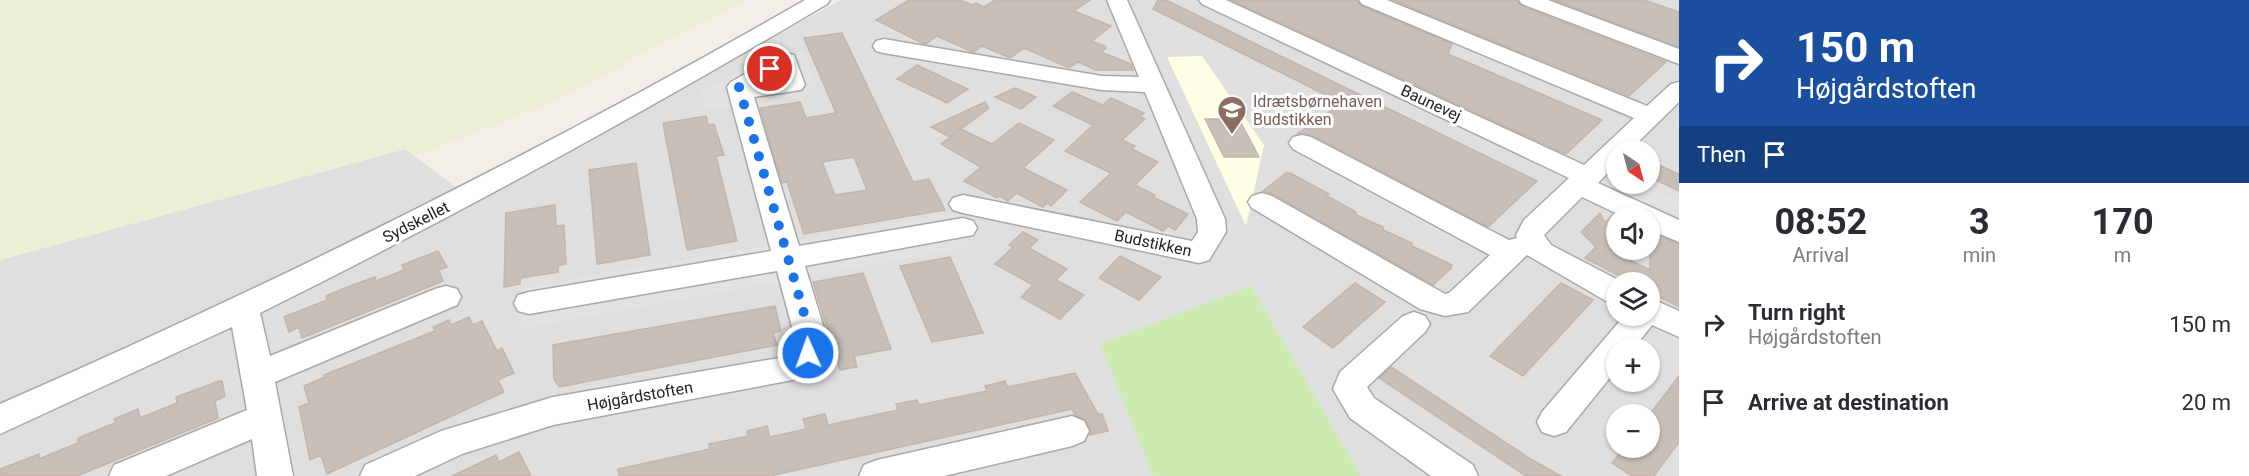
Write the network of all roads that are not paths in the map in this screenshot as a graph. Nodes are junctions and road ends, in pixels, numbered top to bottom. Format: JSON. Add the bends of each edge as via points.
{"nodes":[{"id":1,"x":820,"y":0,"type":"edge"},
{"id":2,"x":1117,"y":0,"type":"edge"},
{"id":3,"x":1209,"y":0,"type":"edge"},
{"id":4,"x":1369,"y":0,"type":"edge"},
{"id":5,"x":1529,"y":0,"type":"edge"},
{"id":6,"x":884,"y":46,"type":"dead end"},
{"id":7,"x":1679,"y":57,"type":"edge"},
{"id":8,"x":1152,"y":85,"type":"junction"},
{"id":9,"x":1679,"y":90,"type":"edge"},
{"id":10,"x":741,"y":92,"type":"dead end"},
{"id":11,"x":1650,"y":116,"type":"junction"},
{"id":12,"x":1302,"y":143,"type":"dead end"},
{"id":13,"x":1584,"y":181,"type":"junction"},
{"id":14,"x":1262,"y":202,"type":"dead end"},
{"id":15,"x":1628,"y":206,"type":"edge"},
{"id":16,"x":1660,"y":223,"type":"edge"},
{"id":17,"x":1679,"y":232,"type":"edge"},
{"id":18,"x":1521,"y":249,"type":"junction"},
{"id":19,"x":789,"y":258,"type":"junction"},
{"id":20,"x":1606,"y":287,"type":"edge"},
{"id":21,"x":446,"y":297,"type":"dead end"},
{"id":22,"x":529,"y":303,"type":"dead end"},
{"id":23,"x":244,"y":308,"type":"junction"},
{"id":24,"x":1660,"y":316,"type":"edge"},
{"id":25,"x":1413,"y":324,"type":"dead end"},
{"id":26,"x":1634,"y":326,"type":"edge"},
{"id":27,"x":1679,"y":326,"type":"edge"},
{"id":28,"x":259,"y":375,"type":"junction"},
{"id":29,"x":266,"y":418,"type":"junction"},
{"id":30,"x":0,"y":420,"type":"edge"},
{"id":31,"x":1554,"y":422,"type":"dead end"},
{"id":32,"x":1072,"y":431,"type":"dead end"},
{"id":33,"x":127,"y":476,"type":"edge"},
{"id":34,"x":275,"y":476,"type":"edge"},
{"id":35,"x":378,"y":476,"type":"edge"},
{"id":36,"x":877,"y":476,"type":"edge"},
{"id":37,"x":1460,"y":476,"type":"edge"}],
"edges":[{"from":1,"to":23,"type":"street","name":"Sydskellet","via":[[547,155]]},
{"from":2,"to":8,"type":"street","name":"Budstikken"},
{"from":3,"to":13,"type":"street","name":"Baunevej"},
{"from":4,"to":11,"type":"street"},
{"from":5,"to":7,"type":"street"},
{"from":6,"to":8,"type":"street","via":[[1102,83]]},
{"from":8,"to":19,"type":"street","name":"Budstikken","via":[[1211,219],[1212,232],[1199,253],[963,216]]},
{"from":9,"to":11,"type":"street"},
{"from":10,"to":19,"type":"street","name":"Højgårdstoften"},
{"from":11,"to":13,"type":"street"},
{"from":12,"to":18,"type":"street"},
{"from":13,"to":15,"type":"street","name":"Baunevej"},
{"from":13,"to":18,"type":"street","via":[[1534,227]]},
{"from":14,"to":18,"type":"street","via":[[1444,306],[1457,304]]},
{"from":16,"to":17,"type":"street"},
{"from":18,"to":20,"type":"street","via":[[1546,256]]},
{"from":19,"to":22,"type":"street"},
{"from":19,"to":35,"type":"street","name":"Højgårdstoften","via":[[811,338],[808,353],[786,370],[553,411],[453,442]]},
{"from":21,"to":28,"type":"street"},
{"from":23,"to":28,"type":"street"},
{"from":23,"to":30,"type":"street","name":"Sydskellet"},
{"from":24,"to":27,"type":"street"},
{"from":25,"to":37,"type":"street","via":[[1352,381],[1350,389],[1362,408]]},
{"from":26,"to":31,"type":"street"},
{"from":28,"to":29,"type":"street"},
{"from":29,"to":33,"type":"street"},
{"from":29,"to":34,"type":"street"},
{"from":32,"to":36,"type":"street"}]}
